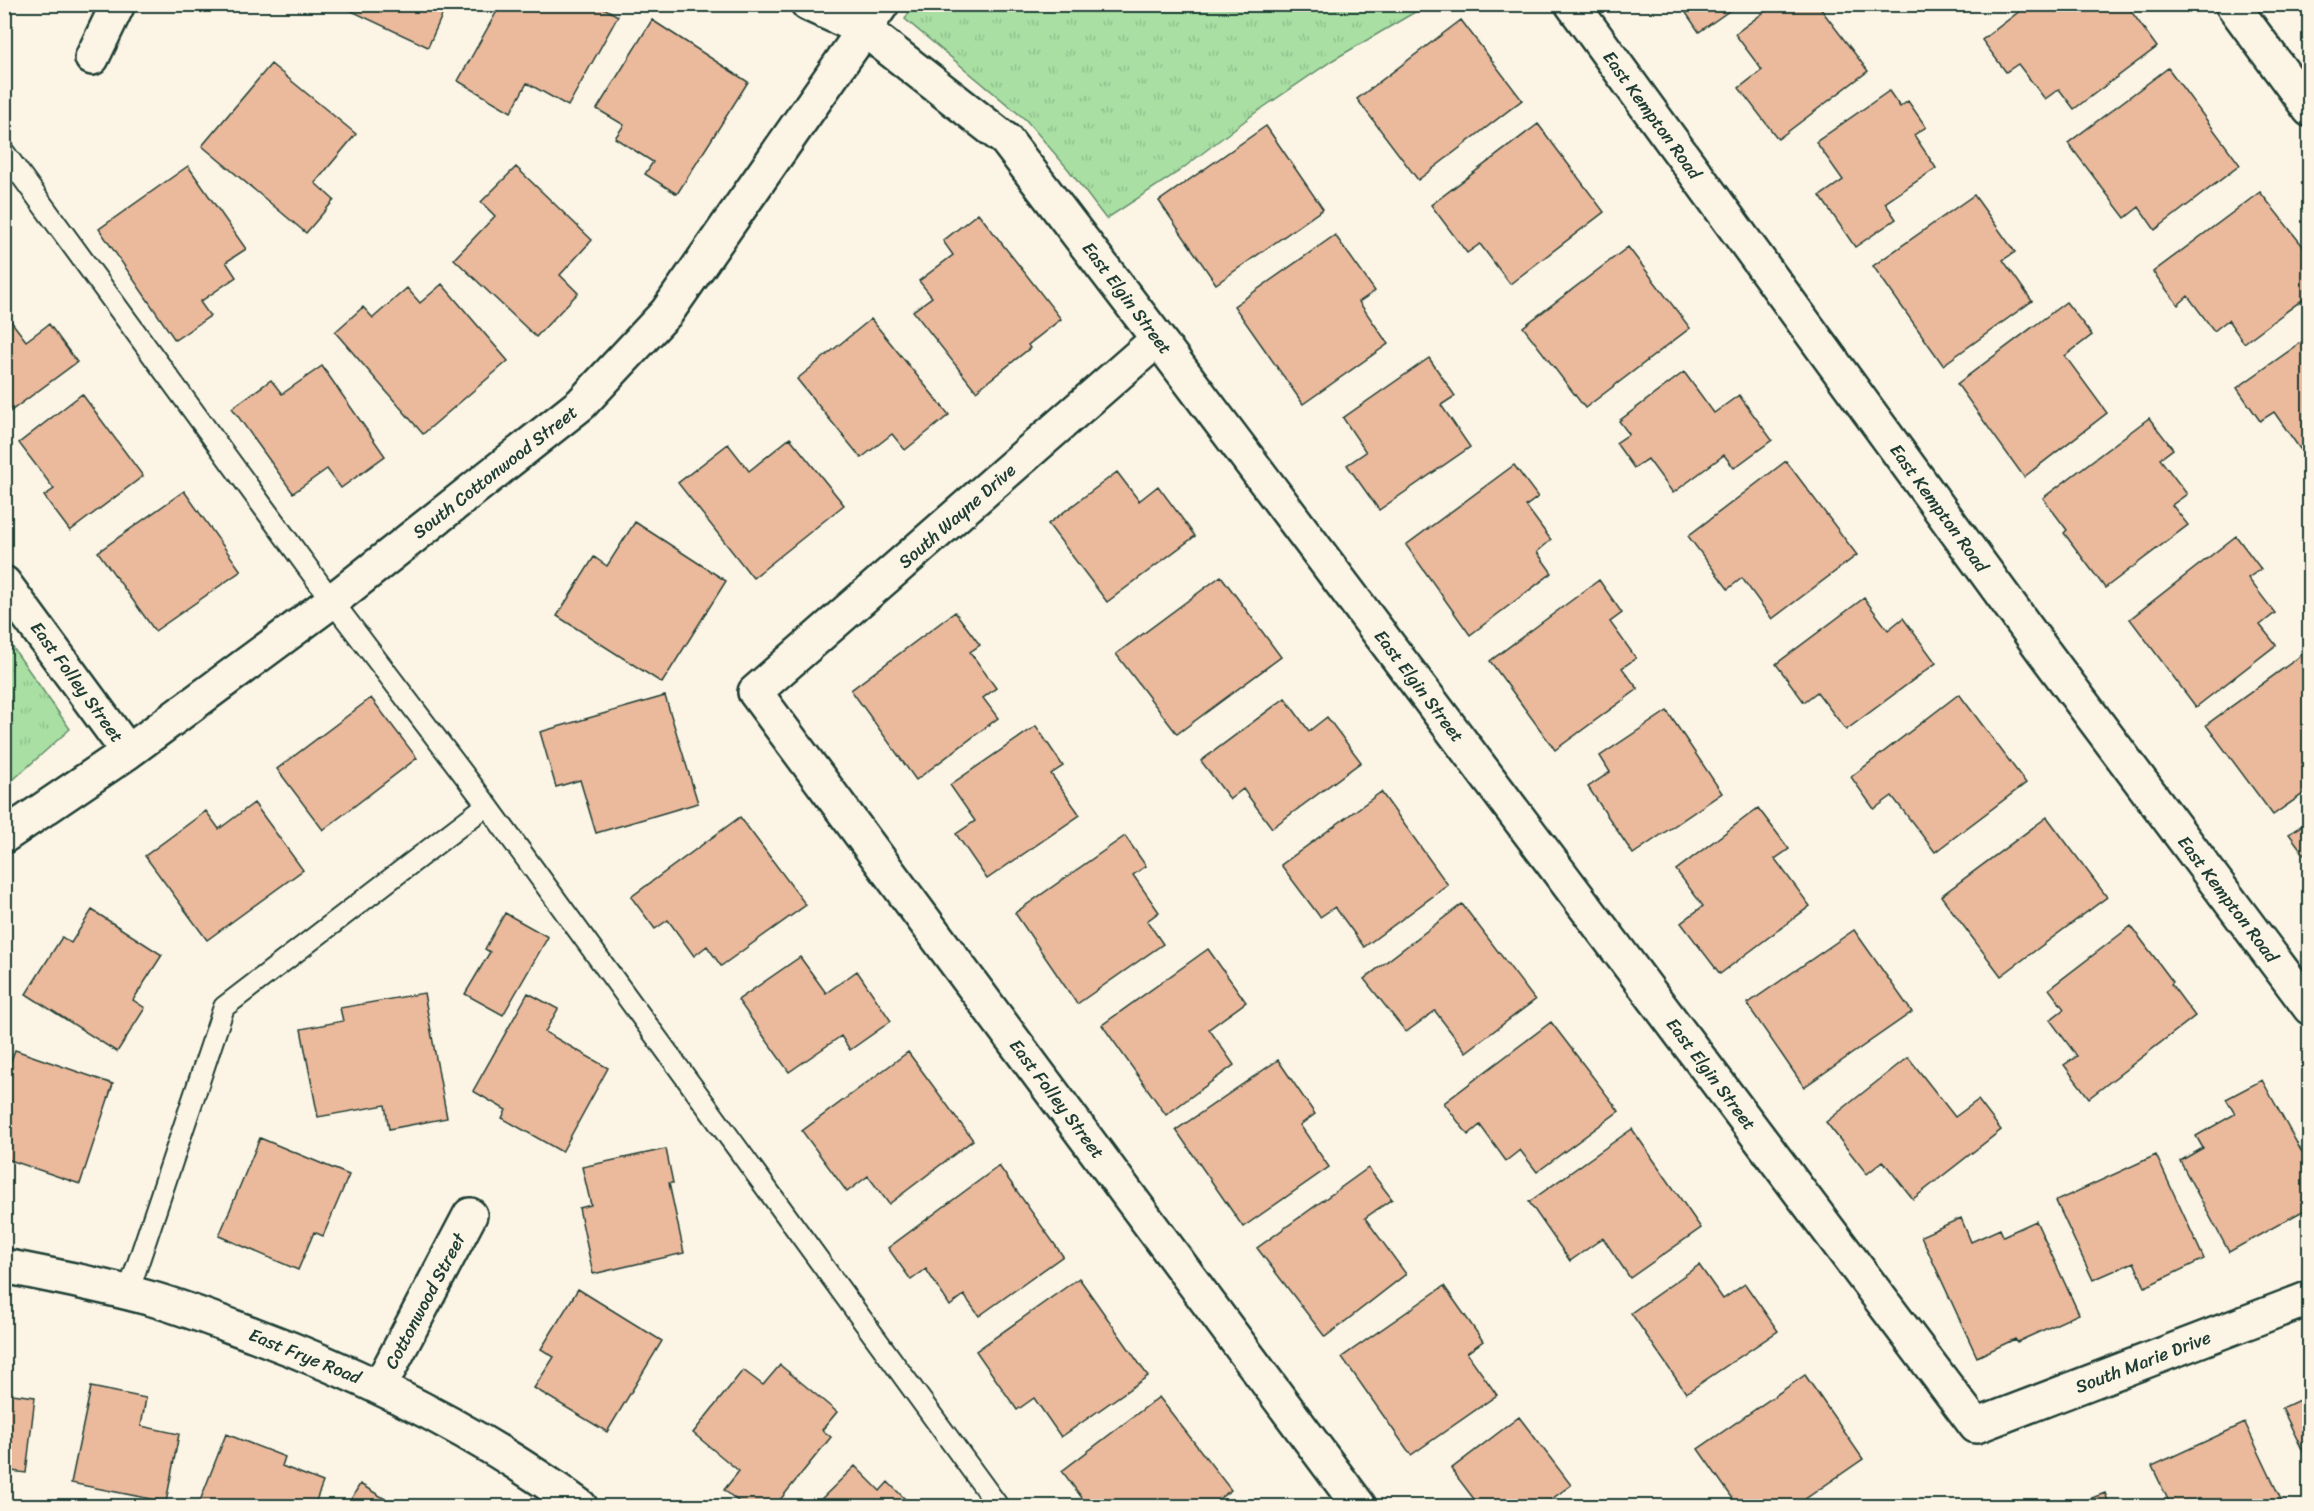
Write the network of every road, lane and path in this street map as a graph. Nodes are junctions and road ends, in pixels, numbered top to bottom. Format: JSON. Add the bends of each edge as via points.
{"nodes":[{"id":1,"x":118,"y":4,"type":"edge"},
{"id":2,"x":808,"y":4,"type":"edge"},
{"id":3,"x":1572,"y":4,"type":"edge"},
{"id":4,"x":2232,"y":4,"type":"edge"},
{"id":5,"x":874,"y":17,"type":"edge"},
{"id":6,"x":92,"y":57,"type":"dead end"},
{"id":7,"x":2310,"y":110,"type":"edge"},
{"id":8,"x":4,"y":152,"type":"edge"},
{"id":9,"x":1158,"y":339,"type":"junction"},
{"id":10,"x":4,"y":583,"type":"edge"},
{"id":11,"x":332,"y":601,"type":"junction"},
{"id":12,"x":755,"y":692,"type":"joint"},
{"id":13,"x":128,"y":752,"type":"junction"},
{"id":14,"x":487,"y":805,"type":"junction"},
{"id":15,"x":4,"y":836,"type":"edge"},
{"id":16,"x":2310,"y":1008,"type":"edge"},
{"id":17,"x":470,"y":1215,"type":"dead end"},
{"id":18,"x":4,"y":1266,"type":"edge"},
{"id":19,"x":128,"y":1293,"type":"junction"},
{"id":20,"x":2310,"y":1298,"type":"edge"},
{"id":21,"x":380,"y":1386,"type":"junction"},
{"id":22,"x":1976,"y":1426,"type":"joint"},
{"id":23,"x":580,"y":1506,"type":"edge"},
{"id":24,"x":998,"y":1506,"type":"edge"},
{"id":25,"x":1359,"y":1506,"type":"edge"}],
"edges":[{"from":1,"to":6,"type":"street"},
{"from":2,"to":5,"type":"street","name":"East Elgin Street"},
{"from":3,"to":16,"type":"street","name":"East Kempton Road","via":[[2044,652]]},
{"from":4,"to":7,"type":"street"},
{"from":5,"to":9,"type":"street","name":"East Elgin Street","via":[[1006,140]]},
{"from":5,"to":11,"type":"street","name":"South Cottonwood Street","via":[[667,312],[581,404]]},
{"from":8,"to":11,"type":"lane"},
{"from":9,"to":12,"type":"street","name":"South Wayne Drive"},
{"from":9,"to":22,"type":"street","name":"East Elgin Street"},
{"from":10,"to":13,"type":"street","name":"East Folley Street"},
{"from":11,"to":13,"type":"street","name":"South Cottonwood Street"},
{"from":11,"to":14,"type":"lane"},
{"from":12,"to":25,"type":"street","name":"East Folley Street"},
{"from":13,"to":15,"type":"street","name":"South Cottonwood Street"},
{"from":14,"to":19,"type":"lane","via":[[224,1007]]},
{"from":14,"to":24,"type":"lane"},
{"from":17,"to":21,"type":"street","name":"Cottonwood Street"},
{"from":18,"to":19,"type":"street","name":"East Frye Road"},
{"from":19,"to":21,"type":"street","name":"East Frye Road","via":[[304,1353]]},
{"from":20,"to":22,"type":"street","name":"South Marie Drive"},
{"from":21,"to":23,"type":"street","name":"East Frye Road","via":[[475,1439]]}]}
